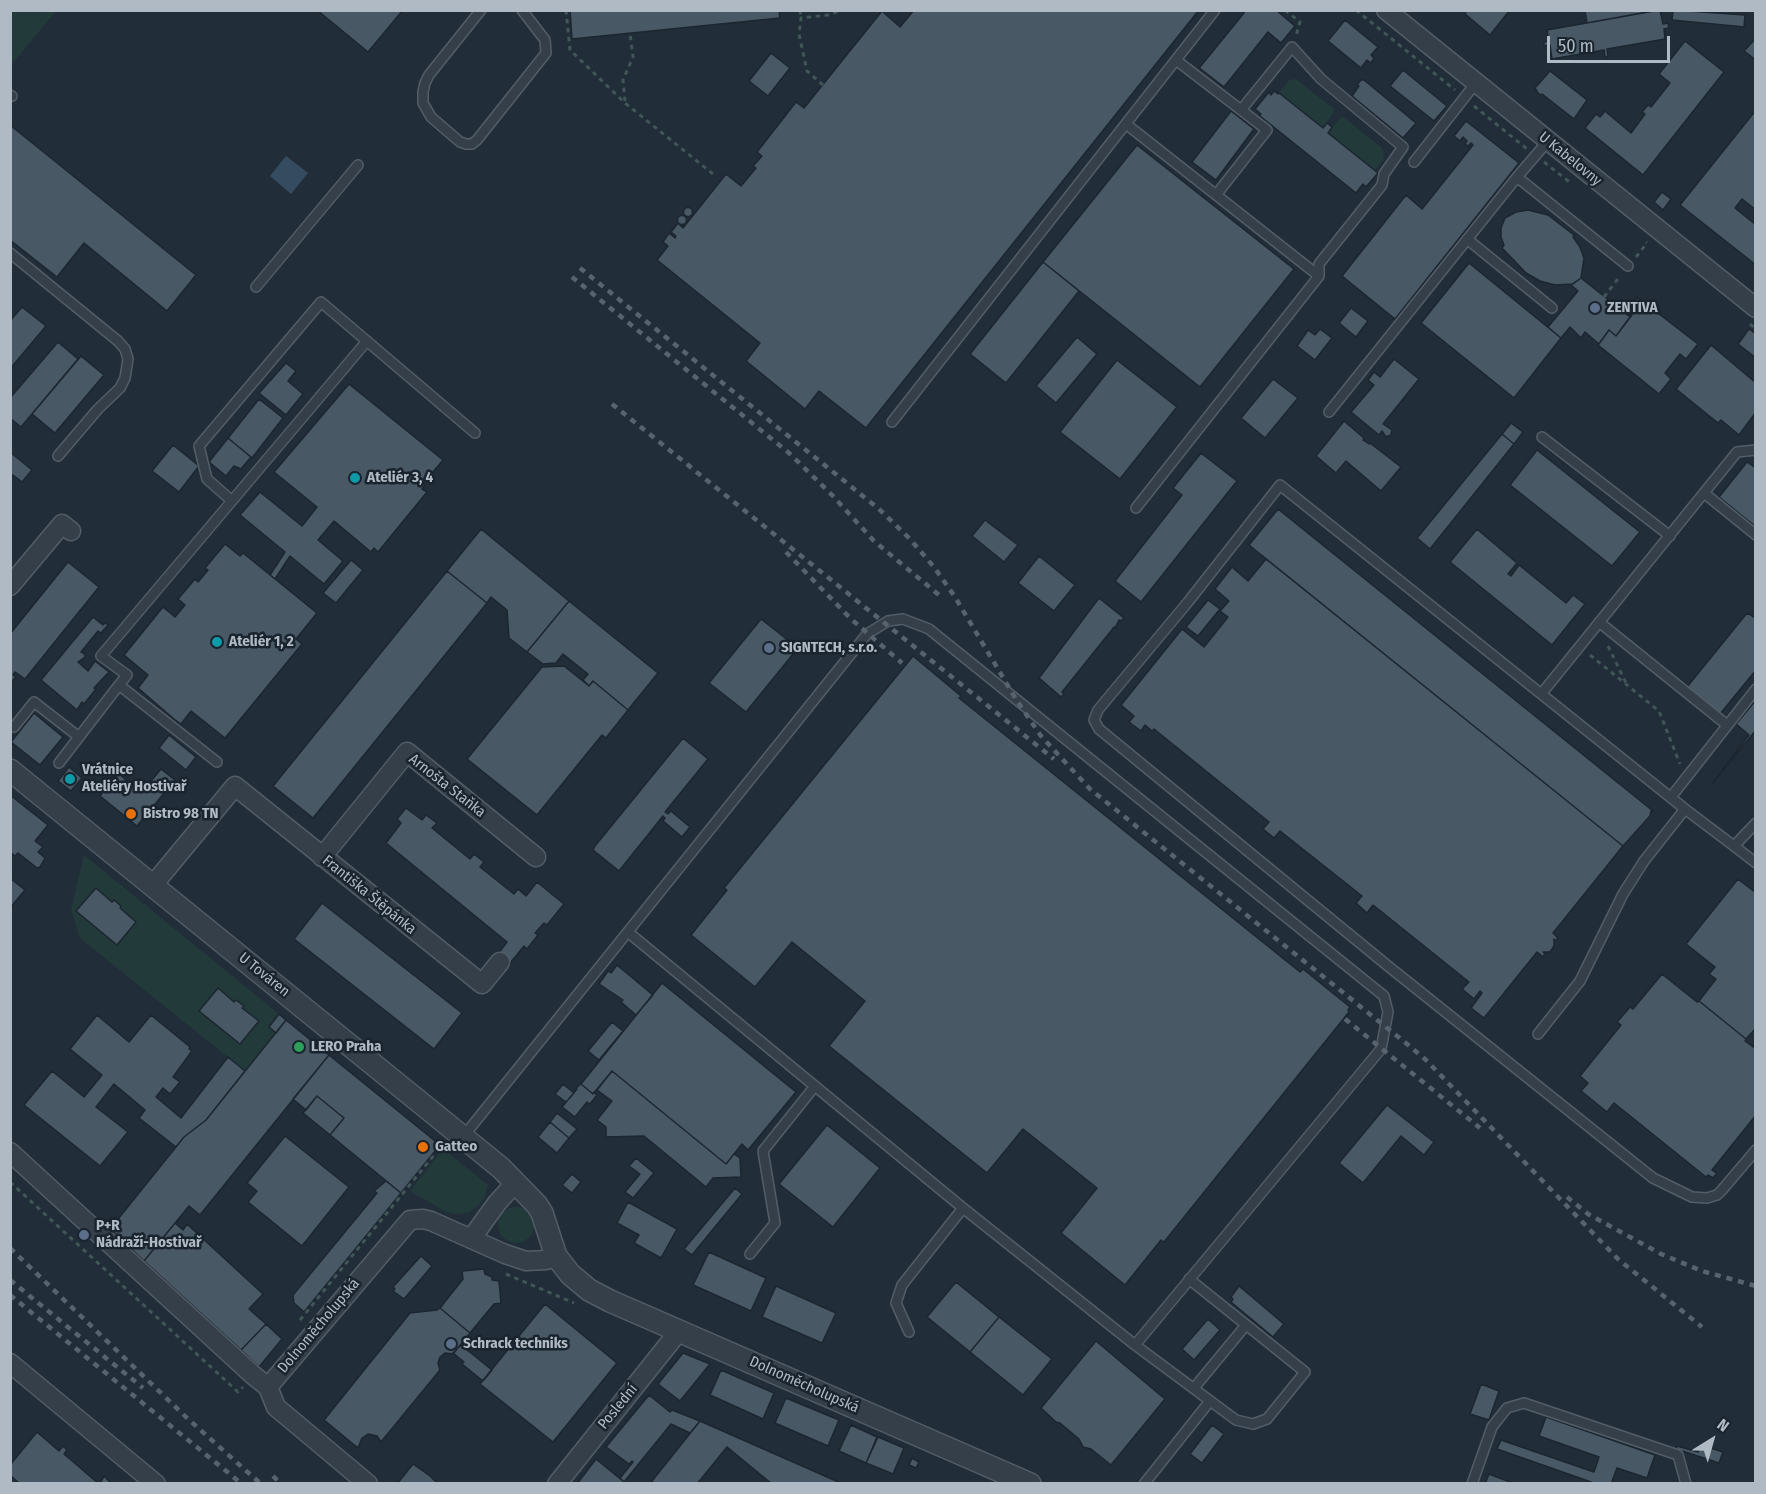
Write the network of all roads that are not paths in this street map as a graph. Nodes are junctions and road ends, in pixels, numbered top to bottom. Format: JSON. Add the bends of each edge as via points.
{"nodes":[{"id":1,"x":482,"y":10,"type":"edge"},
{"id":2,"x":522,"y":10,"type":"edge"},
{"id":3,"x":1215,"y":10,"type":"edge"},
{"id":4,"x":1386,"y":10,"type":"edge"},
{"id":5,"x":1176,"y":60,"type":"junction"},
{"id":6,"x":1470,"y":91,"type":"junction"},
{"id":7,"x":1241,"y":110,"type":"junction"},
{"id":8,"x":1125,"y":124,"type":"junction"},
{"id":9,"x":1548,"y":141,"type":"junction"},
{"id":10,"x":1414,"y":162,"type":"dead end"},
{"id":11,"x":358,"y":165,"type":"dead end"},
{"id":12,"x":1517,"y":177,"type":"junction"},
{"id":13,"x":1216,"y":195,"type":"junction"},
{"id":14,"x":1467,"y":239,"type":"junction"},
{"id":15,"x":10,"y":253,"type":"edge"},
{"id":16,"x":1628,"y":266,"type":"road end"},
{"id":17,"x":1319,"y":276,"type":"junction"},
{"id":18,"x":256,"y":288,"type":"dead end"},
{"id":19,"x":1552,"y":308,"type":"dead end"},
{"id":20,"x":1755,"y":308,"type":"edge"},
{"id":21,"x":367,"y":341,"type":"junction"},
{"id":22,"x":1329,"y":412,"type":"dead end"},
{"id":23,"x":892,"y":422,"type":"dead end"},
{"id":24,"x":475,"y":433,"type":"dead end"},
{"id":25,"x":1542,"y":437,"type":"dead end"},
{"id":26,"x":1755,"y":450,"type":"edge"},
{"id":27,"x":58,"y":456,"type":"dead end"},
{"id":28,"x":1704,"y":494,"type":"junction"},
{"id":29,"x":232,"y":501,"type":"junction"},
{"id":30,"x":1136,"y":508,"type":"dead end"},
{"id":31,"x":71,"y":531,"type":"dead end"},
{"id":32,"x":1755,"y":534,"type":"edge"},
{"id":33,"x":1670,"y":536,"type":"junction"},
{"id":34,"x":10,"y":586,"type":"edge"},
{"id":35,"x":1599,"y":622,"type":"junction"},
{"id":36,"x":119,"y":685,"type":"junction"},
{"id":37,"x":1755,"y":689,"type":"edge"},
{"id":38,"x":1542,"y":693,"type":"junction"},
{"id":39,"x":1727,"y":725,"type":"junction"},
{"id":40,"x":14,"y":727,"type":"dead end"},
{"id":41,"x":79,"y":737,"type":"junction"},
{"id":42,"x":217,"y":762,"type":"dead end"},
{"id":43,"x":59,"y":764,"type":"dead end"},
{"id":44,"x":10,"y":770,"type":"edge"},
{"id":45,"x":1671,"y":797,"type":"junction"},
{"id":46,"x":1685,"y":809,"type":"junction"},
{"id":47,"x":1755,"y":823,"type":"edge"},
{"id":48,"x":1734,"y":846,"type":"junction"},
{"id":49,"x":322,"y":857,"type":"junction"},
{"id":50,"x":536,"y":857,"type":"dead end"},
{"id":51,"x":1755,"y":863,"type":"edge"},
{"id":52,"x":153,"y":885,"type":"junction"},
{"id":53,"x":629,"y":933,"type":"junction"},
{"id":54,"x":500,"y":962,"type":"dead end"},
{"id":55,"x":1538,"y":1034,"type":"dead end"},
{"id":56,"x":815,"y":1086,"type":"junction"},
{"id":57,"x":454,"y":1140,"type":"junction"},
{"id":58,"x":1755,"y":1150,"type":"edge"},
{"id":59,"x":10,"y":1152,"type":"edge"},
{"id":60,"x":516,"y":1182,"type":"junction"},
{"id":61,"x":963,"y":1208,"type":"junction"},
{"id":62,"x":471,"y":1239,"type":"junction"},
{"id":63,"x":750,"y":1254,"type":"dead end"},
{"id":64,"x":556,"y":1256,"type":"junction"},
{"id":65,"x":1189,"y":1279,"type":"junction"},
{"id":66,"x":580,"y":1283,"type":"joint"},
{"id":67,"x":1246,"y":1325,"type":"junction"},
{"id":68,"x":679,"y":1331,"type":"junction"},
{"id":69,"x":909,"y":1332,"type":"dead end"},
{"id":70,"x":1135,"y":1345,"type":"junction"},
{"id":71,"x":10,"y":1363,"type":"edge"},
{"id":72,"x":268,"y":1387,"type":"junction"},
{"id":73,"x":1194,"y":1388,"type":"junction"},
{"id":74,"x":1210,"y":1401,"type":"junction"},
{"id":75,"x":156,"y":1484,"type":"edge"},
{"id":76,"x":368,"y":1484,"type":"edge"},
{"id":77,"x":557,"y":1484,"type":"edge"},
{"id":78,"x":1030,"y":1484,"type":"edge"},
{"id":79,"x":1144,"y":1484,"type":"edge"},
{"id":80,"x":1472,"y":1484,"type":"edge"},
{"id":81,"x":1686,"y":1484,"type":"edge"}],
"edges":[{"from":1,"to":2,"type":"lane","via":[[429,75],[423,92],[423,103],[431,117],[460,141],[472,144],[546,52],[542,34]]},
{"from":3,"to":5,"type":"lane"},
{"from":4,"to":6,"type":"street","name":"U Kabelovny"},
{"from":5,"to":7,"type":"lane"},
{"from":5,"to":8,"type":"lane"},
{"from":6,"to":9,"type":"street","name":"U Kabelovny"},
{"from":6,"to":10,"type":"lane"},
{"from":7,"to":13,"type":"lane","via":[[1267,130]]},
{"from":7,"to":17,"type":"lane","via":[[1292,47],[1321,80],[1403,147],[1384,174],[1382,185],[1319,264]]},
{"from":8,"to":13,"type":"lane"},
{"from":8,"to":23,"type":"lane"},
{"from":9,"to":12,"type":"lane"},
{"from":9,"to":20,"type":"street","name":"U Kabelovny"},
{"from":11,"to":18,"type":"lane"},
{"from":12,"to":14,"type":"lane"},
{"from":12,"to":16,"type":"lane"},
{"from":13,"to":17,"type":"lane"},
{"from":14,"to":19,"type":"lane"},
{"from":14,"to":22,"type":"lane"},
{"from":15,"to":27,"type":"lane","via":[[118,341],[128,359],[120,388]]},
{"from":17,"to":30,"type":"lane"},
{"from":21,"to":24,"type":"lane"},
{"from":21,"to":29,"type":"lane"},
{"from":21,"to":29,"type":"lane","via":[[321,302],[199,446],[207,479]]},
{"from":25,"to":33,"type":"lane"},
{"from":26,"to":28,"type":"lane","via":[[1737,452]]},
{"from":28,"to":32,"type":"lane"},
{"from":28,"to":33,"type":"lane"},
{"from":29,"to":36,"type":"lane","via":[[101,656],[127,675]]},
{"from":31,"to":34,"type":"street","via":[[62,525]]},
{"from":33,"to":35,"type":"lane"},
{"from":35,"to":38,"type":"lane"},
{"from":35,"to":39,"type":"lane"},
{"from":36,"to":41,"type":"lane"},
{"from":36,"to":42,"type":"lane"},
{"from":37,"to":39,"type":"lane"},
{"from":38,"to":45,"type":"lane"},
{"from":38,"to":58,"type":"lane","via":[[1280,485],[1098,710],[1094,720],[1099,729],[1653,1178],[1692,1197],[1707,1198],[1717,1195]]},
{"from":39,"to":45,"type":"lane"},
{"from":40,"to":41,"type":"lane","via":[[34,702]]},
{"from":41,"to":43,"type":"lane"},
{"from":44,"to":52,"type":"street","name":"U Továren"},
{"from":45,"to":46,"type":"lane"},
{"from":46,"to":48,"type":"lane"},
{"from":46,"to":55,"type":"lane","via":[[1623,894],[1580,981]]},
{"from":47,"to":48,"type":"lane"},
{"from":48,"to":51,"type":"lane"},
{"from":49,"to":50,"type":"street","name":"Arnošta Staňka","via":[[407,752]]},
{"from":49,"to":52,"type":"street","name":"Františka Štěpánka","via":[[235,786]]},
{"from":49,"to":54,"type":"street","name":"Františka Štěpánka","via":[[482,984]]},
{"from":52,"to":57,"type":"street","name":"U Továren"},
{"from":53,"to":56,"type":"lane"},
{"from":53,"to":57,"type":"lane"},
{"from":53,"to":65,"type":"lane","via":[[867,634],[888,621],[903,619],[929,629],[1383,996],[1388,1012],[1381,1048]]},
{"from":56,"to":61,"type":"lane"},
{"from":56,"to":63,"type":"lane","via":[[763,1151],[775,1223]]},
{"from":57,"to":60,"type":"street","name":"U Továren"},
{"from":59,"to":72,"type":"street","name":"Dolnoměcholupská"},
{"from":60,"to":62,"type":"street"},
{"from":60,"to":64,"type":"street","name":"U Továren","via":[[542,1213]]},
{"from":61,"to":69,"type":"lane","via":[[902,1285],[896,1302]]},
{"from":61,"to":70,"type":"lane"},
{"from":62,"to":64,"type":"street","name":"Dolnoměcholupská","via":[[526,1261]]},
{"from":62,"to":72,"type":"street","name":"Dolnoměcholupská","via":[[431,1221],[410,1220]]},
{"from":64,"to":66,"type":"street","name":"U Továren"},
{"from":65,"to":67,"type":"lane"},
{"from":65,"to":70,"type":"lane"},
{"from":66,"to":68,"type":"street","name":"Dolnoměcholupská","via":[[597,1295]]},
{"from":67,"to":73,"type":"lane"},
{"from":67,"to":74,"type":"lane","via":[[1305,1372],[1268,1419],[1253,1424],[1236,1420]]},
{"from":68,"to":77,"type":"street","name":"Poslední"},
{"from":68,"to":78,"type":"street","name":"Dolnoměcholupská"},
{"from":70,"to":73,"type":"lane"},
{"from":71,"to":75,"type":"street"},
{"from":72,"to":76,"type":"street","name":"Dolnoměcholupská","via":[[276,1407]]},
{"from":73,"to":74,"type":"lane"},
{"from":74,"to":79,"type":"lane"},
{"from":80,"to":81,"type":"lane","via":[[1492,1426],[1507,1408],[1524,1403],[1678,1455]]}]}
